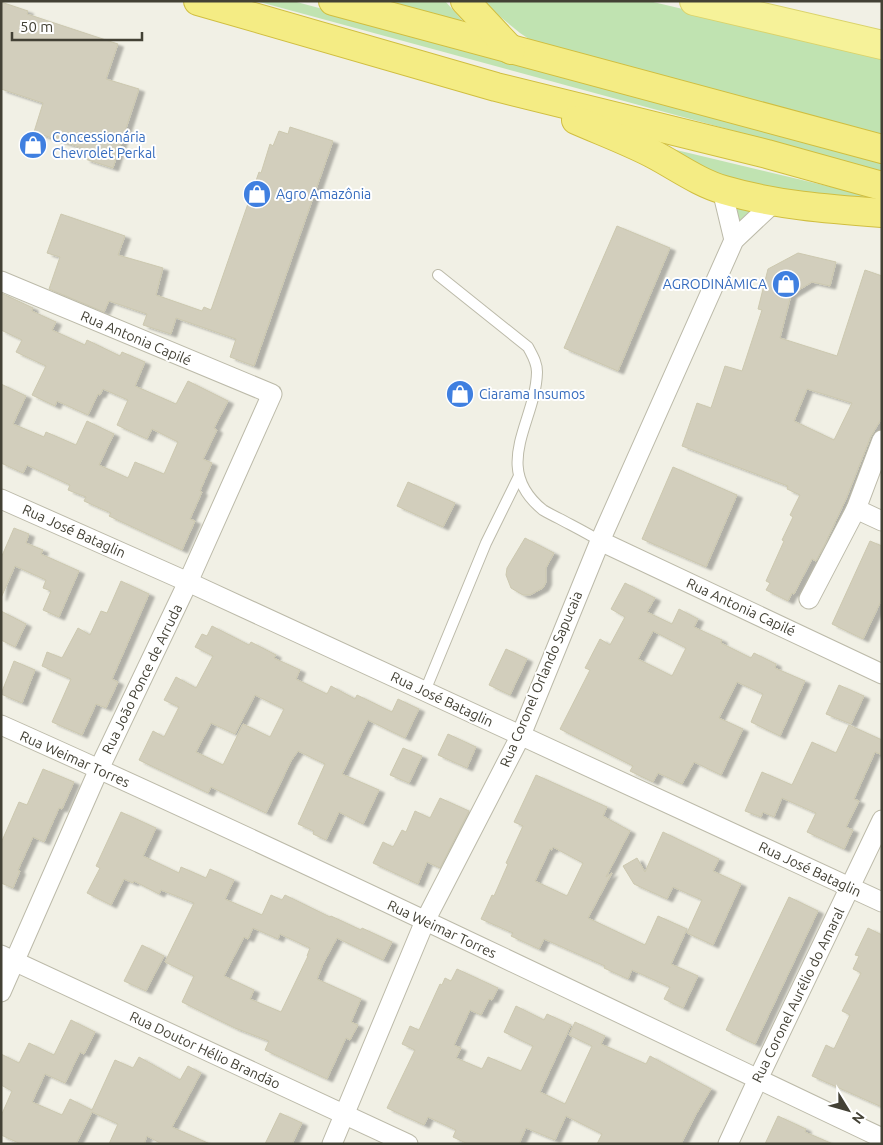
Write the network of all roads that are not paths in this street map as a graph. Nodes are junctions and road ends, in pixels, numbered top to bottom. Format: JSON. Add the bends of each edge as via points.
{"nodes":[{"id":1,"x":198,"y":1,"type":"edge"},
{"id":2,"x":333,"y":1,"type":"edge"},
{"id":3,"x":465,"y":1,"type":"edge"},
{"id":4,"x":694,"y":1,"type":"edge"},
{"id":5,"x":882,"y":46,"type":"edge"},
{"id":6,"x":512,"y":50,"type":"junction"},
{"id":7,"x":496,"y":87,"type":"junction"},
{"id":8,"x":882,"y":149,"type":"edge"},
{"id":9,"x":882,"y":186,"type":"edge"},
{"id":10,"x":722,"y":190,"type":"junction"},
{"id":11,"x":778,"y":203,"type":"junction"},
{"id":12,"x":882,"y":213,"type":"edge"},
{"id":13,"x":734,"y":240,"type":"junction"},
{"id":14,"x":438,"y":275,"type":"dead end"},
{"id":15,"x":1,"y":281,"type":"edge"},
{"id":16,"x":272,"y":394,"type":"joint"},
{"id":17,"x":882,"y":440,"type":"edge"},
{"id":18,"x":519,"y":476,"type":"junction"},
{"id":19,"x":1,"y":499,"type":"edge"},
{"id":20,"x":856,"y":509,"type":"junction"},
{"id":21,"x":882,"y":521,"type":"edge"},
{"id":22,"x":600,"y":541,"type":"junction"},
{"id":23,"x":188,"y":582,"type":"junction"},
{"id":24,"x":809,"y":599,"type":"dead end"},
{"id":25,"x":882,"y":674,"type":"edge"},
{"id":26,"x":426,"y":691,"type":"junction"},
{"id":27,"x":1,"y":725,"type":"edge"},
{"id":28,"x":520,"y":735,"type":"junction"},
{"id":29,"x":99,"y":769,"type":"junction"},
{"id":30,"x":882,"y":820,"type":"edge"},
{"id":31,"x":851,"y":887,"type":"junction"},
{"id":32,"x":882,"y":902,"type":"edge"},
{"id":33,"x":425,"y":921,"type":"junction"},
{"id":34,"x":8,"y":959,"type":"edge"},
{"id":35,"x":1,"y":992,"type":"edge"},
{"id":36,"x":758,"y":1079,"type":"junction"},
{"id":37,"x":346,"y":1115,"type":"junction"},
{"id":38,"x":882,"y":1138,"type":"edge"},
{"id":39,"x":332,"y":1144,"type":"edge"},
{"id":40,"x":408,"y":1144,"type":"edge"},
{"id":41,"x":728,"y":1144,"type":"edge"}],
"edges":[{"from":1,"to":7,"type":"highway"},
{"from":2,"to":6,"type":"highway"},
{"from":3,"to":6,"type":"highway"},
{"from":4,"to":5,"type":"main road"},
{"from":6,"to":8,"type":"highway"},
{"from":7,"to":9,"type":"highway"},
{"from":7,"to":10,"type":"highway","via":[[650,152]]},
{"from":10,"to":11,"type":"highway"},
{"from":10,"to":13,"type":"street"},
{"from":11,"to":12,"type":"highway"},
{"from":11,"to":13,"type":"street","via":[[768,208]]},
{"from":13,"to":22,"type":"street","name":"Rua Coronel Orlando Sapucaia"},
{"from":14,"to":18,"type":"lane","via":[[528,347],[535,360],[534,388],[517,452]]},
{"from":15,"to":16,"type":"street","name":"Rua Antonia Capilé"},
{"from":16,"to":23,"type":"street","name":"Rua João Ponce de Arruda"},
{"from":17,"to":20,"type":"street"},
{"from":18,"to":22,"type":"lane","via":[[528,494],[543,510]]},
{"from":18,"to":26,"type":"lane","via":[[486,543]]},
{"from":19,"to":23,"type":"street","name":"Rua José Bataglin"},
{"from":20,"to":21,"type":"street"},
{"from":20,"to":24,"type":"street"},
{"from":22,"to":25,"type":"street","name":"Rua Antonia Capilé"},
{"from":22,"to":28,"type":"street","name":"Rua Coronel Orlando Sapucaia"},
{"from":23,"to":26,"type":"street","name":"Rua José Bataglin"},
{"from":23,"to":29,"type":"street","name":"Rua João Ponce de Arruda"},
{"from":26,"to":28,"type":"street","name":"Rua José Bataglin"},
{"from":27,"to":29,"type":"street","name":"Rua Weimar Torres"},
{"from":28,"to":31,"type":"street","name":"Rua José Bataglin"},
{"from":28,"to":33,"type":"street","name":"Rua Coronel Orlando Sapucaia"},
{"from":29,"to":33,"type":"street","name":"Rua Weimar Torres"},
{"from":29,"to":34,"type":"street","name":"Rua João Ponce de Arruda"},
{"from":30,"to":31,"type":"street","name":"Rua Coronel Aurélio do Amaral"},
{"from":31,"to":32,"type":"street","name":"Rua José Bataglin"},
{"from":31,"to":36,"type":"street","name":"Rua Coronel Aurélio do Amaral"},
{"from":33,"to":36,"type":"street","name":"Rua Weimar Torres"},
{"from":33,"to":37,"type":"street","name":"Rua Coronel Orlando Sapucaia"},
{"from":34,"to":35,"type":"street","name":"Rua João Ponce de Arruda"},
{"from":34,"to":37,"type":"street","name":"Rua Doutor Hélio Brandão"},
{"from":36,"to":38,"type":"street","name":"Rua Weimar Torres"},
{"from":36,"to":41,"type":"street","name":"Rua Coronel Aurélio do Amaral"},
{"from":37,"to":39,"type":"street","name":"Rua Coronel Orlando Sapucaia"},
{"from":37,"to":40,"type":"street","name":"Rua Doutor Hélio Brandão"}]}
